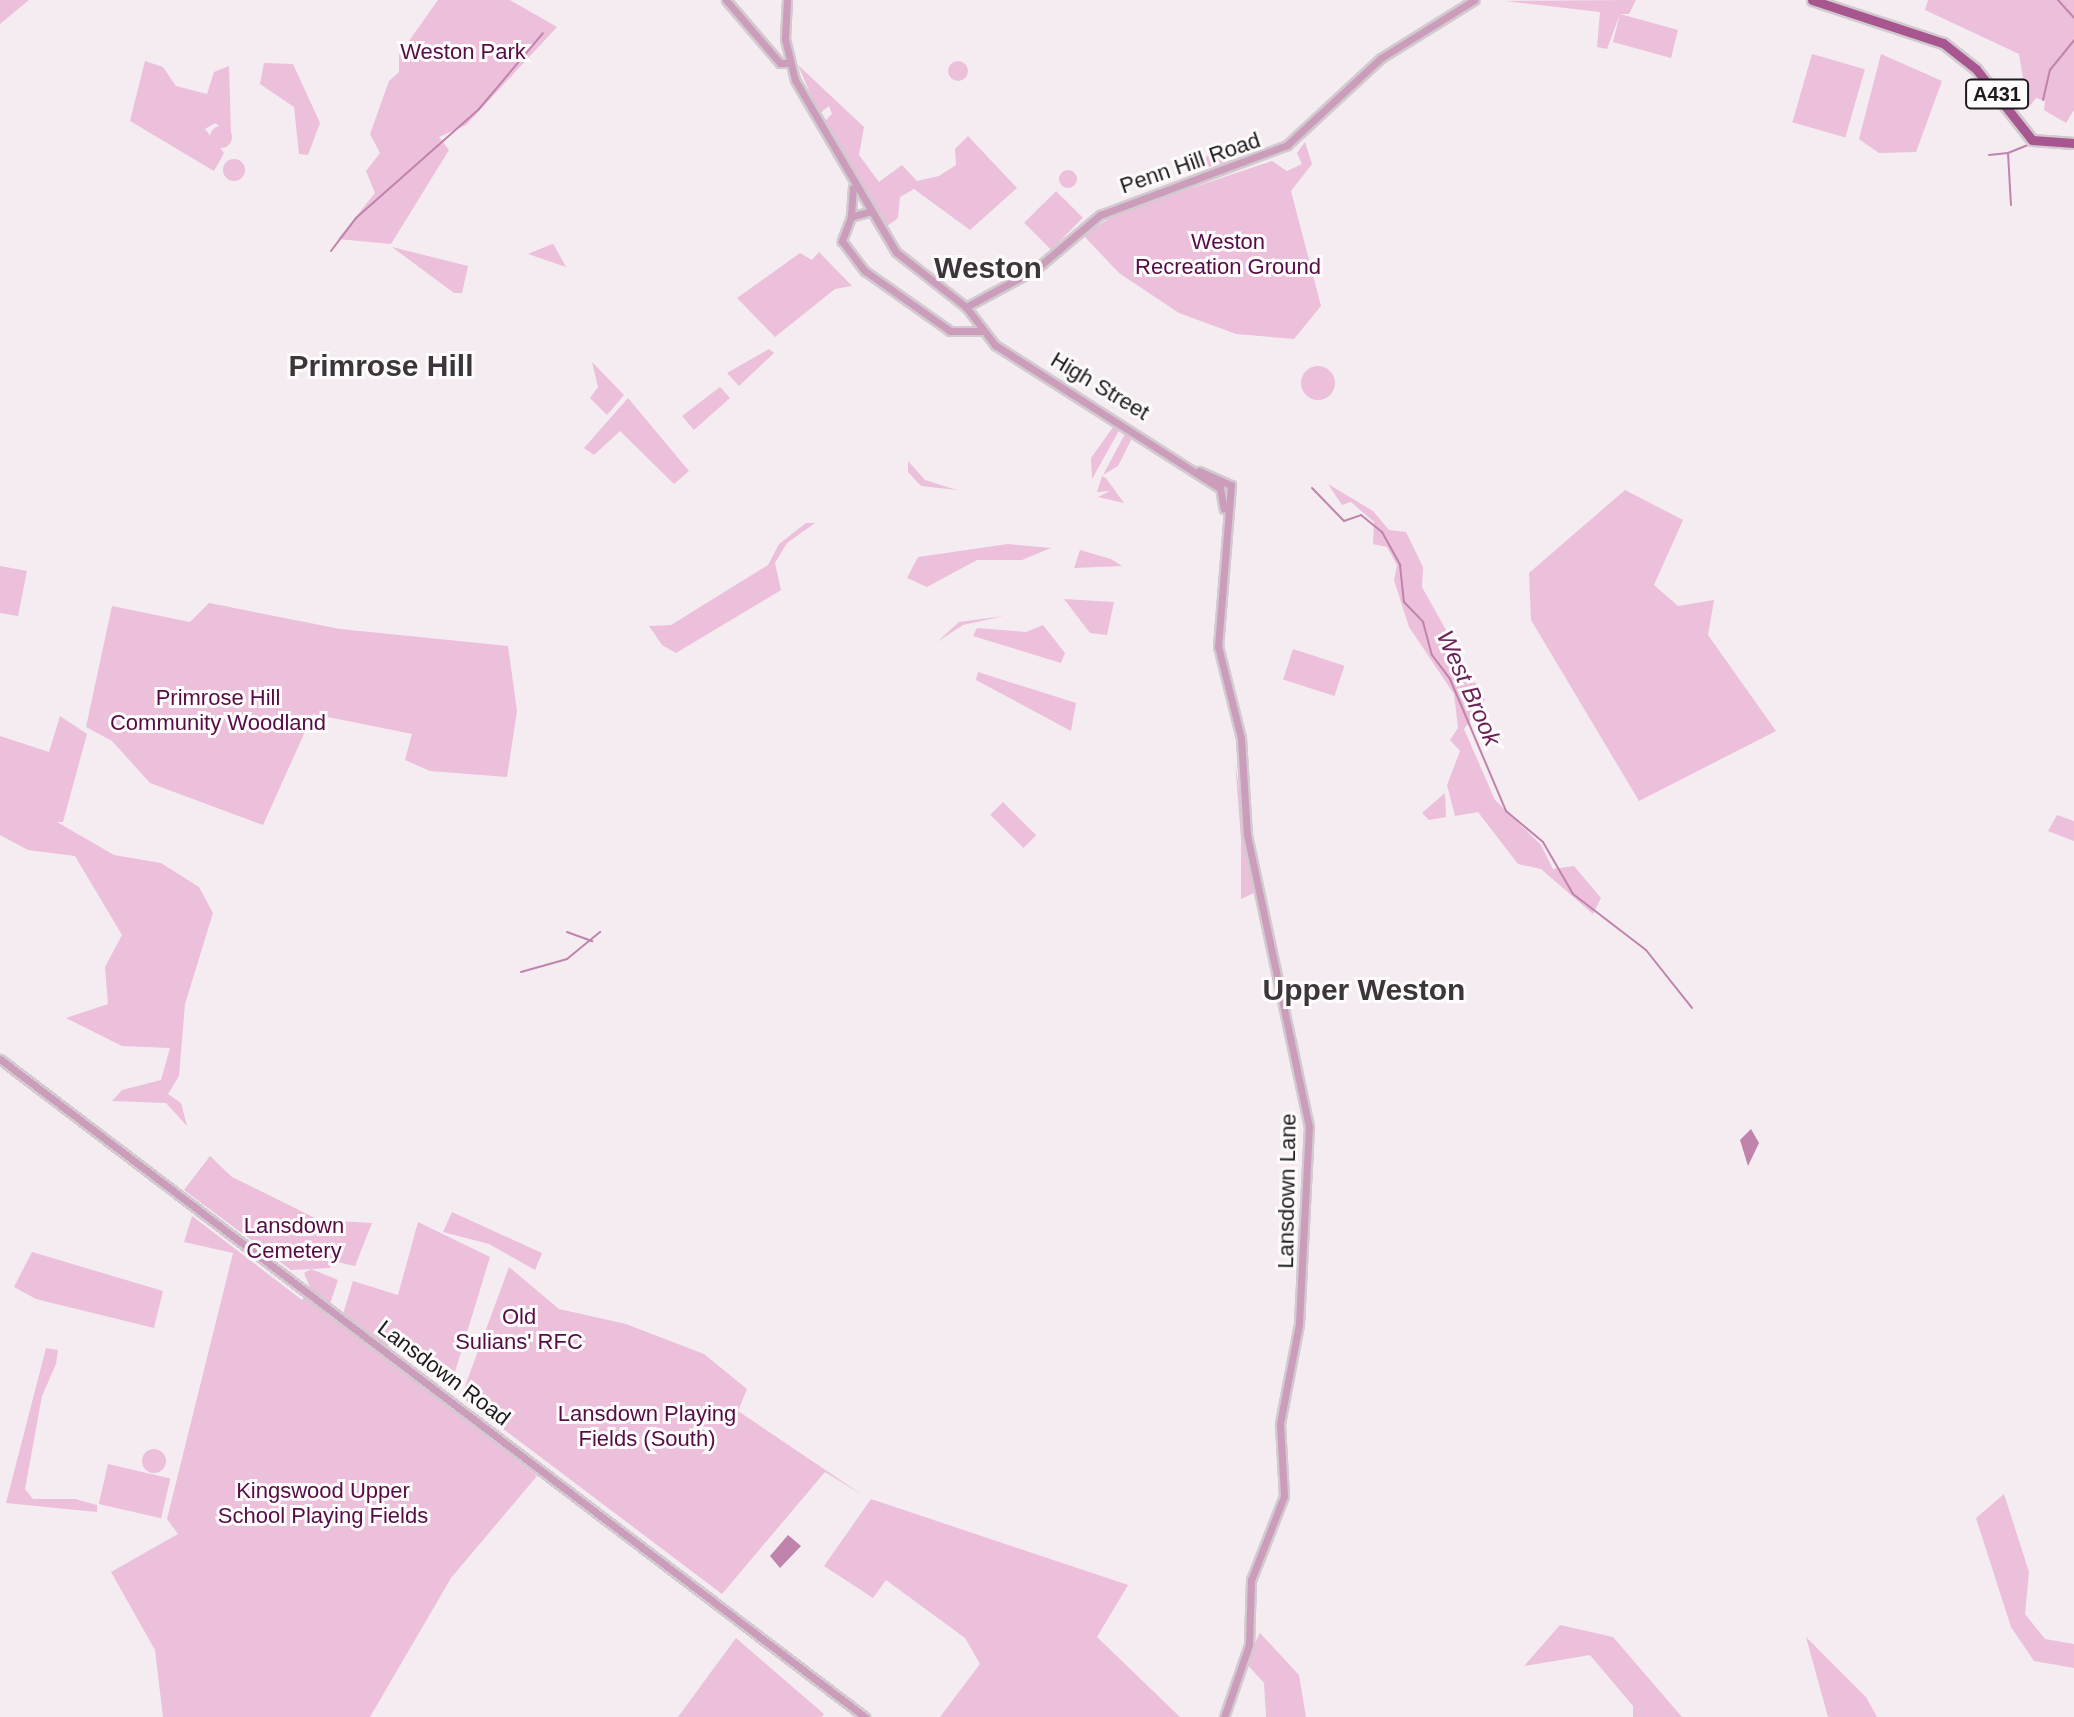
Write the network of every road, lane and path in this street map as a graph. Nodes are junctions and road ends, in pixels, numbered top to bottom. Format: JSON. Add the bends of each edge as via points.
{"nodes":[{"id":1,"x":726,"y":0,"type":"edge"},
{"id":2,"x":787,"y":0,"type":"edge"},
{"id":3,"x":1474,"y":0,"type":"edge"},
{"id":4,"x":1812,"y":0,"type":"edge"},
{"id":5,"x":789,"y":63,"type":"junction"},
{"id":6,"x":2074,"y":143,"type":"edge"},
{"id":7,"x":852,"y":181,"type":"junction"},
{"id":8,"x":868,"y":212,"type":"junction"},
{"id":9,"x":851,"y":217,"type":"junction"},
{"id":10,"x":966,"y":307,"type":"junction"},
{"id":11,"x":982,"y":332,"type":"junction"},
{"id":12,"x":1199,"y":471,"type":"junction"},
{"id":13,"x":1224,"y":479,"type":"junction"},
{"id":14,"x":1219,"y":488,"type":"junction"},
{"id":15,"x":1229,"y":490,"type":"junction"},
{"id":16,"x":1225,"y":518,"type":"junction"},
{"id":17,"x":0,"y":1059,"type":"edge"},
{"id":18,"x":865,"y":1717,"type":"edge"},
{"id":19,"x":1224,"y":1717,"type":"edge"}],
"edges":[{"from":1,"to":5,"type":"street","via":[[780,63]]},
{"from":2,"to":5,"type":"street"},
{"from":3,"to":10,"type":"street","name":"Penn Hill Road","via":[[1374,64],[1287,145],[1100,215],[1031,273]]},
{"from":4,"to":6,"type":"main road","number":"A431","via":[[1943,43],[1976,69],[2032,140]]},
{"from":5,"to":7,"type":"street"},
{"from":7,"to":8,"type":"street"},
{"from":7,"to":9,"type":"street"},
{"from":8,"to":9,"type":"street"},
{"from":8,"to":10,"type":"street","via":[[896,252]]},
{"from":9,"to":11,"type":"street","name":"High Street","via":[[842,238],[846,251],[884,290],[950,331]]},
{"from":10,"to":11,"type":"street"},
{"from":11,"to":12,"type":"street","name":"High Street"},
{"from":12,"to":13,"type":"street","name":"High Street"},
{"from":12,"to":14,"type":"street","name":"High Street"},
{"from":13,"to":14,"type":"street"},
{"from":13,"to":15,"type":"street"},
{"from":14,"to":15,"type":"street"},
{"from":14,"to":16,"type":"street","name":"Lansdown Lane"},
{"from":15,"to":16,"type":"street","name":"Lansdown Lane"},
{"from":16,"to":19,"type":"street","name":"Lansdown Lane","via":[[1218,646],[1241,738],[1247,835],[1304,1085],[1310,1158],[1299,1324],[1280,1424],[1284,1496],[1251,1580],[1249,1645]]},
{"from":17,"to":18,"type":"street","name":"Lansdown Road"}]}
